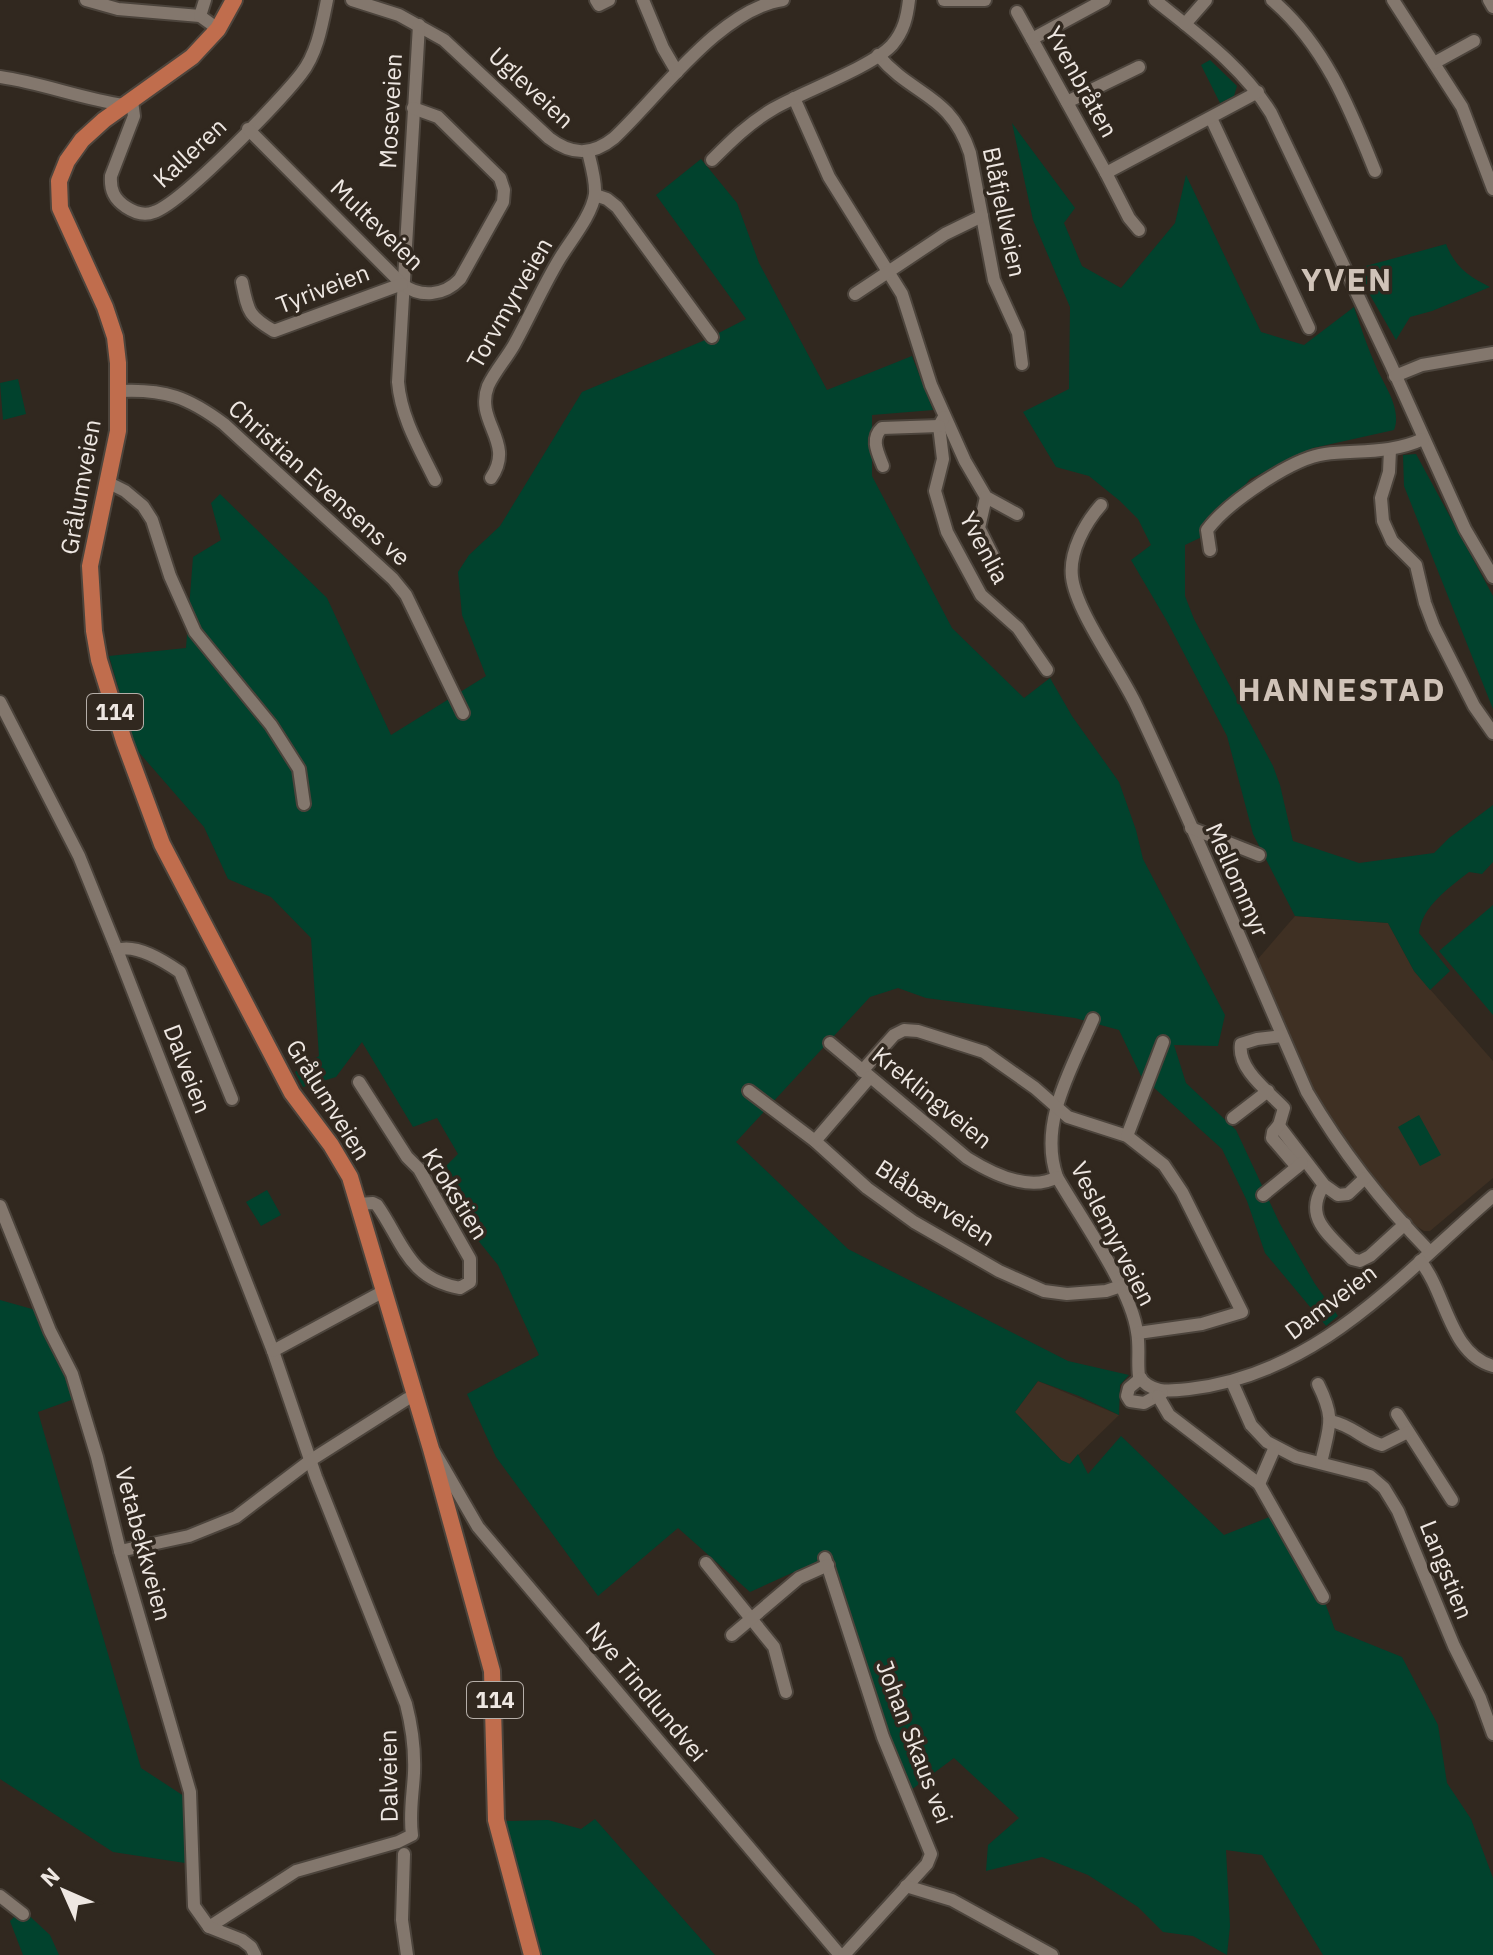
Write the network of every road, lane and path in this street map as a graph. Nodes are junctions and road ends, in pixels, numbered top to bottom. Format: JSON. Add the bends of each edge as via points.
{"nodes":[{"id":1,"x":86,"y":0,"type":"edge"},
{"id":2,"x":205,"y":0,"type":"edge"},
{"id":3,"x":234,"y":0,"type":"edge"},
{"id":4,"x":327,"y":0,"type":"edge"},
{"id":5,"x":352,"y":0,"type":"edge"},
{"id":6,"x":596,"y":0,"type":"edge"},
{"id":7,"x":609,"y":0,"type":"edge"},
{"id":8,"x":643,"y":0,"type":"edge"},
{"id":9,"x":775,"y":0,"type":"edge"},
{"id":10,"x":909,"y":0,"type":"edge"},
{"id":11,"x":944,"y":0,"type":"edge"},
{"id":12,"x":985,"y":0,"type":"edge"},
{"id":13,"x":1104,"y":0,"type":"edge"},
{"id":14,"x":1155,"y":0,"type":"edge"},
{"id":15,"x":1206,"y":0,"type":"edge"},
{"id":16,"x":1272,"y":0,"type":"edge"},
{"id":17,"x":1393,"y":0,"type":"edge"},
{"id":18,"x":1489,"y":0,"type":"edge"},
{"id":19,"x":1493,"y":7,"type":"edge"},
{"id":20,"x":1017,"y":12,"type":"dead end"},
{"id":21,"x":200,"y":16,"type":"junction"},
{"id":22,"x":1185,"y":24,"type":"junction"},
{"id":23,"x":419,"y":25,"type":"junction"},
{"id":24,"x":218,"y":29,"type":"junction"},
{"id":25,"x":1032,"y":39,"type":"junction"},
{"id":26,"x":1474,"y":41,"type":"dead end"},
{"id":27,"x":878,"y":55,"type":"junction"},
{"id":28,"x":1434,"y":63,"type":"junction"},
{"id":29,"x":1139,"y":67,"type":"dead end"},
{"id":30,"x":677,"y":72,"type":"junction"},
{"id":31,"x":0,"y":77,"type":"edge"},
{"id":32,"x":1261,"y":97,"type":"junction"},
{"id":33,"x":794,"y":98,"type":"junction"},
{"id":34,"x":1067,"y":102,"type":"junction"},
{"id":35,"x":128,"y":103,"type":"junction"},
{"id":36,"x":413,"y":108,"type":"junction"},
{"id":37,"x":1211,"y":118,"type":"junction"},
{"id":38,"x":248,"y":129,"type":"junction"},
{"id":39,"x":588,"y":152,"type":"junction"},
{"id":40,"x":712,"y":160,"type":"dead end"},
{"id":41,"x":1375,"y":171,"type":"dead end"},
{"id":42,"x":1106,"y":173,"type":"junction"},
{"id":43,"x":1493,"y":189,"type":"edge"},
{"id":44,"x":595,"y":195,"type":"junction"},
{"id":45,"x":982,"y":216,"type":"junction"},
{"id":46,"x":1139,"y":230,"type":"dead end"},
{"id":47,"x":888,"y":270,"type":"junction"},
{"id":48,"x":242,"y":282,"type":"dead end"},
{"id":49,"x":402,"y":284,"type":"junction"},
{"id":50,"x":855,"y":294,"type":"dead end"},
{"id":51,"x":1309,"y":328,"type":"dead end"},
{"id":52,"x":712,"y":337,"type":"dead end"},
{"id":53,"x":1493,"y":353,"type":"edge"},
{"id":54,"x":1022,"y":364,"type":"dead end"},
{"id":55,"x":1395,"y":376,"type":"junction"},
{"id":56,"x":120,"y":391,"type":"junction"},
{"id":57,"x":942,"y":422,"type":"junction"},
{"id":58,"x":1423,"y":439,"type":"junction"},
{"id":59,"x":1390,"y":450,"type":"junction"},
{"id":60,"x":883,"y":466,"type":"dead end"},
{"id":61,"x":491,"y":478,"type":"dead end"},
{"id":62,"x":435,"y":480,"type":"dead end"},
{"id":63,"x":109,"y":483,"type":"junction"},
{"id":64,"x":986,"y":497,"type":"junction"},
{"id":65,"x":1101,"y":505,"type":"dead end"},
{"id":66,"x":1017,"y":514,"type":"dead end"},
{"id":67,"x":1210,"y":550,"type":"dead end"},
{"id":68,"x":995,"y":560,"type":"dead end"},
{"id":69,"x":1493,"y":577,"type":"edge"},
{"id":70,"x":1047,"y":670,"type":"dead end"},
{"id":71,"x":0,"y":702,"type":"edge"},
{"id":72,"x":463,"y":713,"type":"dead end"},
{"id":73,"x":1493,"y":733,"type":"edge"},
{"id":74,"x":304,"y":804,"type":"dead end"},
{"id":75,"x":1191,"y":828,"type":"junction"},
{"id":76,"x":1259,"y":855,"type":"dead end"},
{"id":77,"x":117,"y":950,"type":"junction"},
{"id":78,"x":1093,"y":1019,"type":"dead end"},
{"id":79,"x":1282,"y":1036,"type":"junction"},
{"id":80,"x":1163,"y":1042,"type":"dead end"},
{"id":81,"x":830,"y":1043,"type":"dead end"},
{"id":82,"x":866,"y":1074,"type":"junction"},
{"id":83,"x":359,"y":1082,"type":"dead end"},
{"id":84,"x":749,"y":1091,"type":"dead end"},
{"id":85,"x":1268,"y":1091,"type":"junction"},
{"id":86,"x":1307,"y":1092,"type":"junction"},
{"id":87,"x":232,"y":1099,"type":"dead end"},
{"id":88,"x":1284,"y":1108,"type":"junction"},
{"id":89,"x":1057,"y":1110,"type":"junction"},
{"id":90,"x":1233,"y":1118,"type":"dead end"},
{"id":91,"x":1127,"y":1136,"type":"junction"},
{"id":92,"x":815,"y":1141,"type":"junction"},
{"id":93,"x":1300,"y":1164,"type":"junction"},
{"id":94,"x":1057,"y":1177,"type":"junction"},
{"id":95,"x":1365,"y":1178,"type":"junction"},
{"id":96,"x":1324,"y":1185,"type":"junction"},
{"id":97,"x":1263,"y":1195,"type":"dead end"},
{"id":98,"x":1493,"y":1196,"type":"edge"},
{"id":99,"x":358,"y":1204,"type":"junction"},
{"id":100,"x":0,"y":1206,"type":"edge"},
{"id":101,"x":1405,"y":1224,"type":"junction"},
{"id":102,"x":1425,"y":1256,"type":"junction"},
{"id":103,"x":1121,"y":1286,"type":"junction"},
{"id":104,"x":384,"y":1291,"type":"junction"},
{"id":105,"x":1138,"y":1333,"type":"junction"},
{"id":106,"x":273,"y":1351,"type":"junction"},
{"id":107,"x":1493,"y":1366,"type":"edge"},
{"id":108,"x":1141,"y":1378,"type":"junction"},
{"id":109,"x":1232,"y":1382,"type":"junction"},
{"id":110,"x":1318,"y":1384,"type":"dead end"},
{"id":111,"x":1163,"y":1394,"type":"junction"},
{"id":112,"x":407,"y":1399,"type":"dead end"},
{"id":113,"x":1397,"y":1414,"type":"dead end"},
{"id":114,"x":1331,"y":1421,"type":"junction"},
{"id":115,"x":1408,"y":1432,"type":"junction"},
{"id":116,"x":1275,"y":1447,"type":"junction"},
{"id":117,"x":431,"y":1449,"type":"junction"},
{"id":118,"x":311,"y":1460,"type":"junction"},
{"id":119,"x":1321,"y":1463,"type":"junction"},
{"id":120,"x":1259,"y":1484,"type":"junction"},
{"id":121,"x":1452,"y":1500,"type":"dead end"},
{"id":122,"x":120,"y":1551,"type":"junction"},
{"id":123,"x":706,"y":1563,"type":"dead end"},
{"id":124,"x":1323,"y":1597,"type":"dead end"},
{"id":125,"x":751,"y":1618,"type":"junction"},
{"id":126,"x":732,"y":1635,"type":"dead end"},
{"id":127,"x":786,"y":1692,"type":"dead end"},
{"id":128,"x":1493,"y":1734,"type":"edge"},
{"id":129,"x":404,"y":1854,"type":"dead end"},
{"id":130,"x":906,"y":1886,"type":"junction"},
{"id":131,"x":0,"y":1896,"type":"edge"},
{"id":132,"x":23,"y":1914,"type":"dead end"},
{"id":133,"x":209,"y":1927,"type":"junction"},
{"id":134,"x":255,"y":1955,"type":"edge"},
{"id":135,"x":407,"y":1955,"type":"edge"},
{"id":136,"x":532,"y":1955,"type":"edge"},
{"id":137,"x":842,"y":1955,"type":"edge"},
{"id":138,"x":1052,"y":1955,"type":"edge"}],
"edges":[{"from":1,"to":21,"type":"street","via":[[118,9]]},
{"from":2,"to":21,"type":"street"},
{"from":3,"to":24,"type":"main road","name":"Grålumveien","number":"114"},
{"from":4,"to":38,"type":"street","name":"Kalleren","via":[[303,73]]},
{"from":5,"to":23,"type":"street","name":"Ugleveien"},
{"from":6,"to":7,"type":"street","via":[[599,5]]},
{"from":8,"to":30,"type":"street"},
{"from":9,"to":30,"type":"street","name":"Ugleveien","via":[[723,30]]},
{"from":10,"to":27,"type":"street","via":[[901,32]]},
{"from":11,"to":12,"type":"street"},
{"from":13,"to":25,"type":"street"},
{"from":14,"to":22,"type":"street"},
{"from":15,"to":22,"type":"street"},
{"from":16,"to":41,"type":"street","via":[[1330,71]]},
{"from":17,"to":28,"type":"street"},
{"from":18,"to":19,"type":"street"},
{"from":20,"to":25,"type":"street","name":"Yvenbråten"},
{"from":21,"to":24,"type":"street"},
{"from":22,"to":32,"type":"street"},
{"from":23,"to":36,"type":"street","name":"Moseveien"},
{"from":23,"to":39,"type":"street","name":"Ugleveien","via":[[471,63],[557,144]]},
{"from":24,"to":35,"type":"main road","name":"Grålumveien","number":"114","via":[[192,57]]},
{"from":25,"to":34,"type":"street","name":"Yvenbråten"},
{"from":26,"to":28,"type":"street"},
{"from":27,"to":33,"type":"street"},
{"from":27,"to":45,"type":"street","name":"Blåfjellveien","via":[[955,120],[970,153]]},
{"from":28,"to":43,"type":"street","via":[[1462,107]]},
{"from":29,"to":34,"type":"street"},
{"from":30,"to":39,"type":"street","name":"Ugleveien","via":[[614,138]]},
{"from":31,"to":35,"type":"street","via":[[95,101]]},
{"from":32,"to":37,"type":"street","name":"Yvenbråten"},
{"from":32,"to":55,"type":"street"},
{"from":33,"to":40,"type":"street","via":[[755,121]]},
{"from":33,"to":47,"type":"street","name":"Yvenlia","via":[[829,177]]},
{"from":34,"to":42,"type":"street","name":"Yvenbråten"},
{"from":35,"to":38,"type":"street","name":"Kalleren","via":[[134,116],[110,184],[119,202],[137,213],[166,207]]},
{"from":35,"to":56,"type":"main road","name":"Grålumveien","number":"114","via":[[73,151],[58,189],[63,218],[110,319]]},
{"from":36,"to":49,"type":"street","name":"Moseveien"},
{"from":36,"to":49,"type":"street","name":"Multeveien","via":[[438,117],[461,138],[500,178],[504,196],[453,286],[427,293]]},
{"from":37,"to":42,"type":"street","name":"Yvenbråten"},
{"from":37,"to":51,"type":"street"},
{"from":38,"to":49,"type":"street","name":"Multeveien"},
{"from":39,"to":44,"type":"street"},
{"from":42,"to":46,"type":"street","name":"Yvenbråten"},
{"from":44,"to":52,"type":"street","via":[[617,207]]},
{"from":44,"to":61,"type":"street","name":"Torvmyrveien","via":[[487,389],[487,417],[501,457]]},
{"from":45,"to":47,"type":"street"},
{"from":45,"to":54,"type":"street","name":"Blåfjellveien","via":[[994,280],[1018,333]]},
{"from":47,"to":50,"type":"street"},
{"from":47,"to":57,"type":"street","name":"Yvenlia","via":[[902,294]]},
{"from":48,"to":49,"type":"street","name":"Tyriveien","via":[[248,311],[274,331]]},
{"from":49,"to":62,"type":"street","name":"Moseveien","via":[[400,399]]},
{"from":53,"to":55,"type":"street","via":[[1422,365]]},
{"from":55,"to":58,"type":"street"},
{"from":56,"to":63,"type":"main road","name":"Grålumveien","number":"114"},
{"from":56,"to":72,"type":"street","name":"Christian Evensens ve","via":[[163,392],[205,409],[393,579],[406,595]]},
{"from":57,"to":60,"type":"street","via":[[879,430],[875,439]]},
{"from":57,"to":64,"type":"street","name":"Yvenlia"},
{"from":57,"to":70,"type":"street","name":"Yvenlia","via":[[943,459],[935,491],[947,532],[981,595],[1018,628]]},
{"from":58,"to":59,"type":"street"},
{"from":58,"to":69,"type":"street"},
{"from":59,"to":67,"type":"street","via":[[1299,461],[1220,514],[1207,530]]},
{"from":59,"to":73,"type":"street","via":[[1381,498],[1383,521],[1394,544],[1416,565],[1434,627]]},
{"from":63,"to":74,"type":"street","via":[[143,506],[152,520],[195,632],[271,725],[299,769]]},
{"from":63,"to":99,"type":"main road","name":"Grålumveien","number":"114","via":[[90,566],[94,631],[143,798],[175,872],[264,1042],[292,1093],[342,1162]]},
{"from":64,"to":66,"type":"street","name":"Yvenlia"},
{"from":64,"to":68,"type":"street","name":"Yvenlia","via":[[979,528]]},
{"from":65,"to":75,"type":"street","name":"Mellommyr","via":[[1082,533],[1073,561],[1076,593],[1127,684]]},
{"from":71,"to":77,"type":"street","name":"Dalveien","via":[[79,856]]},
{"from":75,"to":76,"type":"street"},
{"from":75,"to":79,"type":"street","name":"Mellommyr"},
{"from":77,"to":87,"type":"street","via":[[139,951],[182,974]]},
{"from":77,"to":106,"type":"street","name":"Dalveien"},
{"from":78,"to":89,"type":"street","name":"Veslemyrveien"},
{"from":79,"to":85,"type":"street","via":[[1241,1044],[1246,1068]]},
{"from":79,"to":86,"type":"street","name":"Mellommyr"},
{"from":80,"to":91,"type":"street"},
{"from":81,"to":82,"type":"street","name":"Kreklingveien"},
{"from":82,"to":89,"type":"street","via":[[894,1035],[918,1031],[984,1052]]},
{"from":82,"to":92,"type":"street"},
{"from":82,"to":94,"type":"street","name":"Kreklingveien","via":[[988,1171],[1037,1183]]},
{"from":83,"to":99,"type":"street","name":"Krokstien","via":[[419,1169],[470,1259],[470,1282],[460,1288],[426,1275],[397,1243],[377,1205]]},
{"from":84,"to":92,"type":"street","name":"Blåbærveien"},
{"from":85,"to":88,"type":"street"},
{"from":85,"to":90,"type":"street"},
{"from":86,"to":88,"type":"street"},
{"from":86,"to":95,"type":"street","name":"Mellommyr"},
{"from":88,"to":93,"type":"street","via":[[1272,1138]]},
{"from":89,"to":91,"type":"street"},
{"from":89,"to":94,"type":"street","name":"Veslemyrveien","via":[[1049,1143]]},
{"from":91,"to":105,"type":"street","via":[[1164,1165],[1174,1180],[1242,1312]]},
{"from":92,"to":103,"type":"street","name":"Blåbærveien","via":[[914,1222],[999,1271],[1044,1291],[1067,1294]]},
{"from":93,"to":96,"type":"street"},
{"from":93,"to":97,"type":"street"},
{"from":94,"to":103,"type":"street","name":"Veslemyrveien"},
{"from":95,"to":96,"type":"street","via":[[1343,1196]]},
{"from":95,"to":101,"type":"street","name":"Mellommyr"},
{"from":96,"to":101,"type":"street","via":[[1314,1203],[1317,1219],[1356,1261],[1370,1256]]},
{"from":98,"to":102,"type":"street","name":"Damveien"},
{"from":99,"to":104,"type":"main road","name":"Grålumveien","number":"114"},
{"from":100,"to":122,"type":"street","name":"Vetabekkveien","via":[[72,1374]]},
{"from":101,"to":102,"type":"street","name":"Mellommyr"},
{"from":102,"to":107,"type":"street","name":"Mellommyr","via":[[1464,1344]]},
{"from":102,"to":109,"type":"street","name":"Damveien","via":[[1318,1345]]},
{"from":103,"to":105,"type":"street","name":"Veslemyrveien"},
{"from":104,"to":106,"type":"street"},
{"from":104,"to":117,"type":"main road","name":"Grålumveien","number":"114"},
{"from":105,"to":108,"type":"street","name":"Veslemyrveien"},
{"from":106,"to":118,"type":"street","name":"Dalveien"},
{"from":108,"to":111,"type":"street"},
{"from":108,"to":111,"type":"street","name":"Damveien","via":[[1129,1388],[1130,1401],[1144,1403]]},
{"from":109,"to":111,"type":"street","name":"Damveien"},
{"from":109,"to":116,"type":"street","name":"Langstien","via":[[1251,1425]]},
{"from":110,"to":114,"type":"street"},
{"from":111,"to":120,"type":"street","via":[[1169,1415]]},
{"from":112,"to":118,"type":"street"},
{"from":113,"to":115,"type":"street","name":"Langstien"},
{"from":114,"to":115,"type":"street","via":[[1382,1445]]},
{"from":114,"to":119,"type":"street"},
{"from":115,"to":121,"type":"street","name":"Langstien"},
{"from":116,"to":119,"type":"street","name":"Langstien"},
{"from":116,"to":120,"type":"street"},
{"from":117,"to":136,"type":"main road","name":"Grålumveien","number":"114","via":[[492,1671],[496,1820]]},
{"from":117,"to":137,"type":"street","name":"Nye Tindlundvei","via":[[478,1527]]},
{"from":118,"to":122,"type":"street","via":[[236,1517],[189,1536]]},
{"from":118,"to":133,"type":"street","name":"Dalveien","via":[[406,1704],[414,1748],[412,1835],[296,1871]]},
{"from":119,"to":128,"type":"street","name":"Langstien","via":[[1370,1476],[1384,1488]]},
{"from":120,"to":124,"type":"street"},
{"from":122,"to":133,"type":"street","name":"Vetabekkveien","via":[[190,1792],[194,1906]]},
{"from":123,"to":125,"type":"street"},
{"from":125,"to":126,"type":"street","name":"Johan Skaus vei"},
{"from":125,"to":127,"type":"street","via":[[774,1647]]},
{"from":125,"to":130,"type":"street","name":"Johan Skaus vei","via":[[826,1561],[883,1737],[930,1847],[930,1859]]},
{"from":129,"to":135,"type":"street"},
{"from":130,"to":137,"type":"street","name":"Johan Skaus vei"},
{"from":130,"to":138,"type":"street","via":[[952,1900]]},
{"from":131,"to":132,"type":"street"},
{"from":133,"to":134,"type":"street","via":[[242,1940]]}]}
